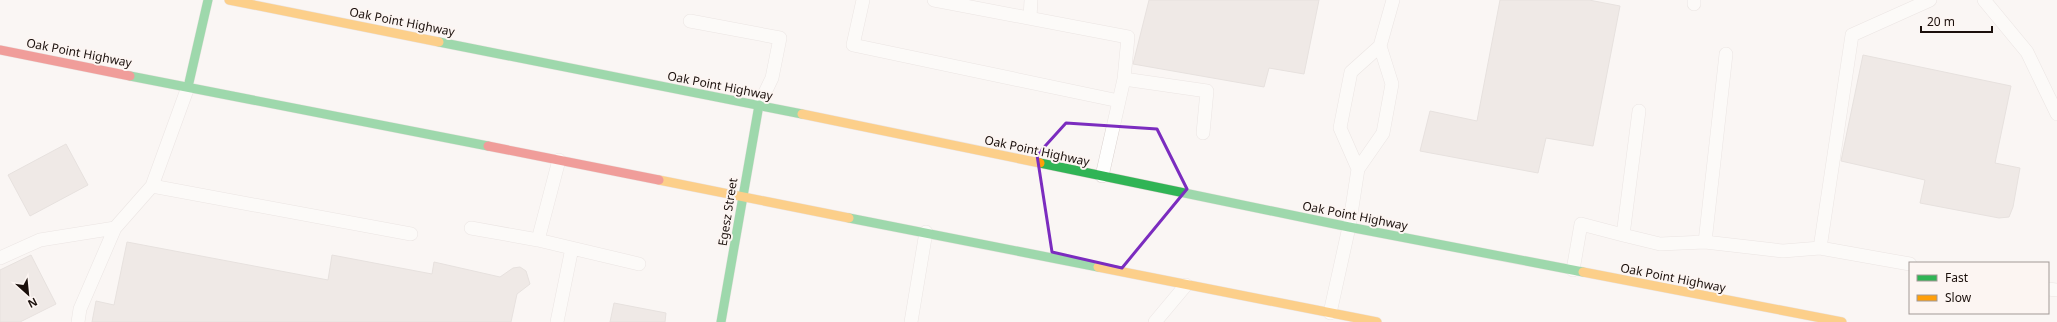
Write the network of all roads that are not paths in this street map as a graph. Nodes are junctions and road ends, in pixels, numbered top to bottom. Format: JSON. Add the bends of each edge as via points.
{"nodes":[{"id":1,"x":208,"y":0,"type":"edge"},
{"id":2,"x":229,"y":0,"type":"edge"},
{"id":3,"x":863,"y":0,"type":"edge"},
{"id":4,"x":934,"y":0,"type":"edge"},
{"id":5,"x":1031,"y":0,"type":"edge"},
{"id":6,"x":1393,"y":0,"type":"edge"},
{"id":7,"x":1930,"y":0,"type":"edge"},
{"id":8,"x":1984,"y":0,"type":"edge"},
{"id":9,"x":1030,"y":18,"type":"junction"},
{"id":10,"x":690,"y":21,"type":"dead end"},
{"id":11,"x":1380,"y":46,"type":"junction"},
{"id":12,"x":0,"y":50,"type":"edge"},
{"id":13,"x":1726,"y":54,"type":"dead end"},
{"id":14,"x":1124,"y":79,"type":"junction"},
{"id":15,"x":188,"y":87,"type":"junction"},
{"id":16,"x":1119,"y":101,"type":"junction"},
{"id":17,"x":759,"y":105,"type":"junction"},
{"id":18,"x":1639,"y":111,"type":"dead end"},
{"id":19,"x":2057,"y":114,"type":"edge"},
{"id":20,"x":1203,"y":133,"type":"dead end"},
{"id":21,"x":559,"y":160,"type":"junction"},
{"id":22,"x":1358,"y":169,"type":"junction"},
{"id":23,"x":1102,"y":176,"type":"junction"},
{"id":24,"x":152,"y":186,"type":"junction"},
{"id":25,"x":742,"y":197,"type":"junction"},
{"id":26,"x":1349,"y":227,"type":"junction"},
{"id":27,"x":115,"y":228,"type":"junction"},
{"id":28,"x":472,"y":228,"type":"dead end"},
{"id":29,"x":926,"y":232,"type":"junction"},
{"id":30,"x":411,"y":234,"type":"dead end"},
{"id":31,"x":1623,"y":235,"type":"junction"},
{"id":32,"x":538,"y":240,"type":"junction"},
{"id":33,"x":1705,"y":242,"type":"junction"},
{"id":34,"x":572,"y":248,"type":"junction"},
{"id":35,"x":1820,"y":248,"type":"junction"},
{"id":36,"x":0,"y":258,"type":"edge"},
{"id":37,"x":640,"y":264,"type":"dead end"},
{"id":38,"x":1909,"y":264,"type":"edge"},
{"id":39,"x":1573,"y":270,"type":"junction"},
{"id":40,"x":1186,"y":285,"type":"junction"},
{"id":41,"x":1330,"y":313,"type":"junction"},
{"id":42,"x":1808,"y":319,"type":"edge"},
{"id":43,"x":78,"y":322,"type":"edge"},
{"id":44,"x":557,"y":322,"type":"edge"},
{"id":45,"x":721,"y":322,"type":"edge"},
{"id":46,"x":912,"y":322,"type":"edge"},
{"id":47,"x":1155,"y":322,"type":"edge"},
{"id":48,"x":1377,"y":322,"type":"edge"},
{"id":49,"x":1842,"y":322,"type":"edge"}],
"edges":[{"from":1,"to":15,"type":"main road"},
{"from":2,"to":17,"type":"main road","name":"Oak Point Highway"},
{"from":3,"to":16,"type":"lane","via":[[853,45]]},
{"from":4,"to":9,"type":"lane"},
{"from":5,"to":9,"type":"lane"},
{"from":6,"to":11,"type":"lane"},
{"from":7,"to":35,"type":"lane","via":[[1852,35]]},
{"from":8,"to":19,"type":"lane","via":[[2027,52]]},
{"from":9,"to":14,"type":"lane","via":[[1128,37]]},
{"from":10,"to":17,"type":"lane","via":[[780,38],[772,78]]},
{"from":11,"to":22,"type":"lane","via":[[1392,84],[1383,133]]},
{"from":11,"to":22,"type":"lane","via":[[1351,72],[1340,128]]},
{"from":12,"to":15,"type":"main road","name":"Oak Point Highway"},
{"from":13,"to":33,"type":"lane"},
{"from":14,"to":16,"type":"lane"},
{"from":14,"to":20,"type":"lane","via":[[1207,91]]},
{"from":15,"to":21,"type":"main road","name":"Oak Point Highway"},
{"from":15,"to":24,"type":"lane"},
{"from":16,"to":23,"type":"lane"},
{"from":17,"to":23,"type":"main road","name":"Oak Point Highway"},
{"from":17,"to":25,"type":"main road","name":"Egesz Street"},
{"from":18,"to":31,"type":"lane"},
{"from":21,"to":25,"type":"main road","name":"Oak Point Highway"},
{"from":21,"to":32,"type":"lane"},
{"from":22,"to":26,"type":"lane"},
{"from":23,"to":26,"type":"main road","name":"Oak Point Highway"},
{"from":24,"to":27,"type":"lane"},
{"from":24,"to":30,"type":"lane"},
{"from":25,"to":29,"type":"main road","name":"Oak Point Highway"},
{"from":25,"to":45,"type":"main road","name":"Egesz Street"},
{"from":26,"to":39,"type":"main road","name":"Oak Point Highway"},
{"from":26,"to":41,"type":"lane"},
{"from":27,"to":36,"type":"lane","via":[[40,240]]},
{"from":27,"to":43,"type":"lane","via":[[80,309]]},
{"from":28,"to":32,"type":"lane"},
{"from":29,"to":40,"type":"main road","name":"Oak Point Highway"},
{"from":29,"to":46,"type":"lane"},
{"from":31,"to":33,"type":"lane","via":[[1660,244]]},
{"from":31,"to":39,"type":"lane","via":[[1581,224]]},
{"from":32,"to":34,"type":"lane"},
{"from":33,"to":35,"type":"lane","via":[[1783,251]]},
{"from":34,"to":37,"type":"lane"},
{"from":34,"to":44,"type":"lane"},
{"from":35,"to":38,"type":"lane"},
{"from":39,"to":42,"type":"main road","name":"Oak Point Highway"},
{"from":40,"to":41,"type":"main road","name":"Oak Point Highway"},
{"from":40,"to":47,"type":"lane"},
{"from":41,"to":48,"type":"main road","name":"Oak Point Highway"},
{"from":42,"to":49,"type":"main road","name":"Oak Point Highway"}]}
